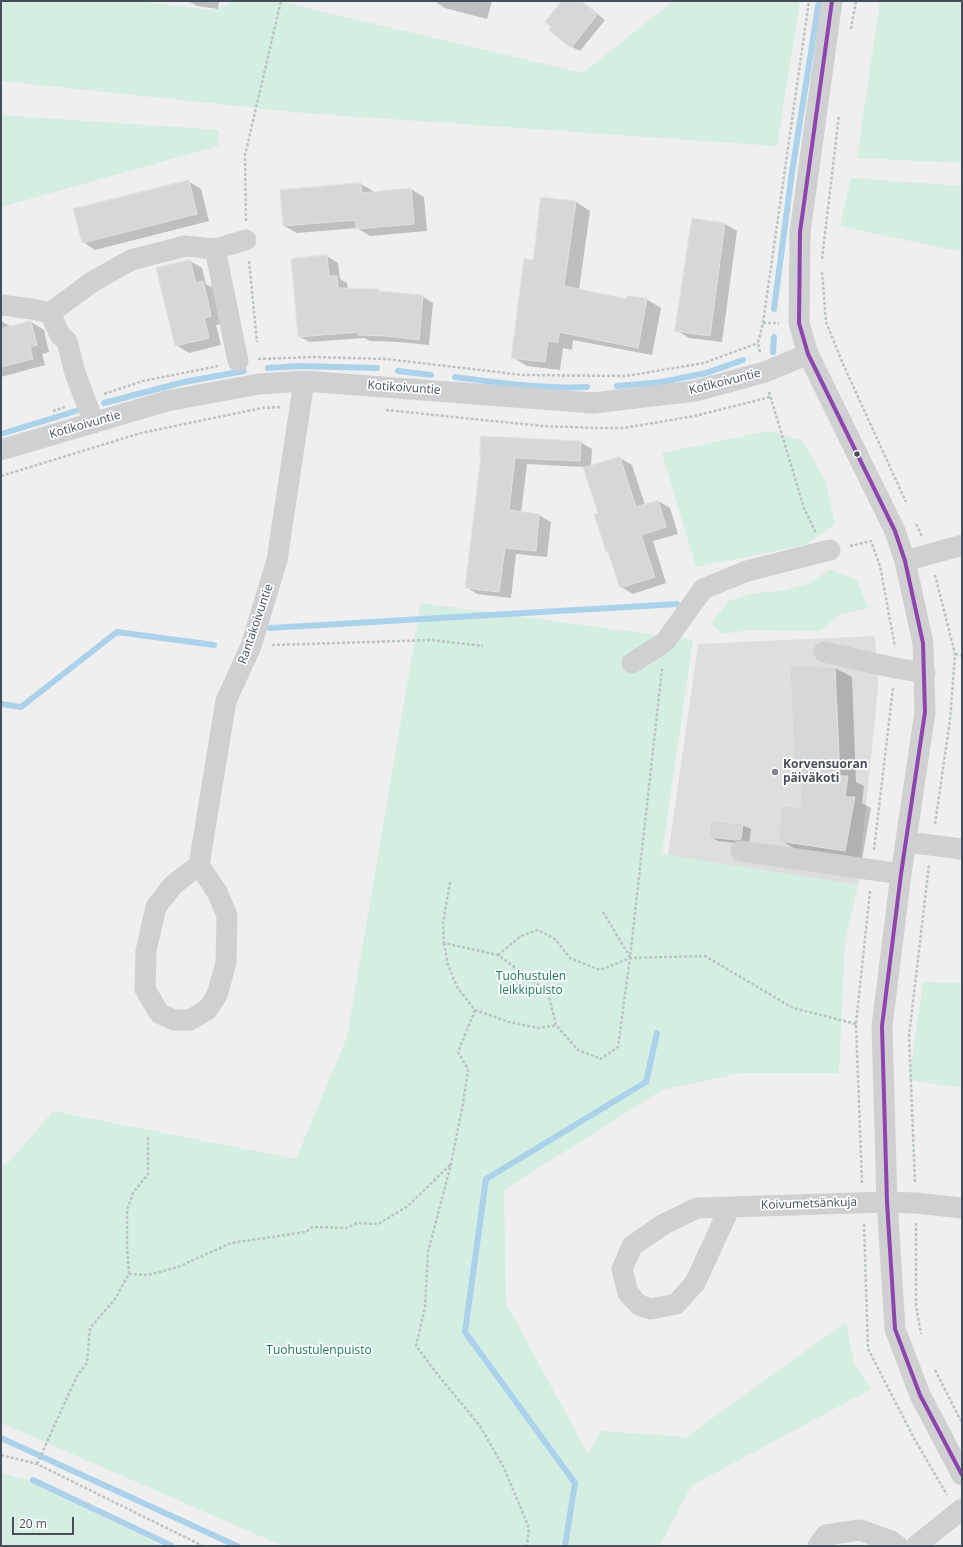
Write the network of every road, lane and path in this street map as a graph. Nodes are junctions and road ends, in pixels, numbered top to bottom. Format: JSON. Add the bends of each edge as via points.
{"nodes":[{"id":1,"x":281,"y":1,"type":"edge"},
{"id":2,"x":809,"y":1,"type":"edge"},
{"id":3,"x":832,"y":1,"type":"edge"},
{"id":4,"x":856,"y":1,"type":"edge"},
{"id":5,"x":851,"y":31,"type":"dead end"},
{"id":6,"x":840,"y":108,"type":"dead end"},
{"id":7,"x":246,"y":240,"type":"junction"},
{"id":8,"x":215,"y":249,"type":"junction"},
{"id":9,"x":822,"y":264,"type":"dead end"},
{"id":10,"x":822,"y":272,"type":"dead end"},
{"id":11,"x":1,"y":305,"type":"edge"},
{"id":12,"x":50,"y":313,"type":"junction"},
{"id":13,"x":257,"y":346,"type":"dead end"},
{"id":14,"x":258,"y":352,"type":"dead end"},
{"id":15,"x":808,"y":354,"type":"junction"},
{"id":16,"x":238,"y":362,"type":"dead end"},
{"id":17,"x":765,"y":372,"type":"junction"},
{"id":18,"x":304,"y":380,"type":"junction"},
{"id":19,"x":259,"y":384,"type":"junction"},
{"id":20,"x":300,"y":405,"type":"junction"},
{"id":21,"x":262,"y":408,"type":"junction"},
{"id":22,"x":94,"y":423,"type":"junction"},
{"id":23,"x":1,"y":450,"type":"edge"},
{"id":24,"x":1,"y":476,"type":"edge"},
{"id":25,"x":909,"y":508,"type":"dead end"},
{"id":26,"x":916,"y":523,"type":"dead end"},
{"id":27,"x":962,"y":545,"type":"edge"},
{"id":28,"x":830,"y":550,"type":"junction"},
{"id":29,"x":930,"y":554,"type":"junction"},
{"id":30,"x":905,"y":561,"type":"junction"},
{"id":31,"x":665,"y":642,"type":"junction"},
{"id":32,"x":251,"y":646,"type":"junction"},
{"id":33,"x":483,"y":646,"type":"dead end"},
{"id":34,"x":824,"y":652,"type":"dead end"},
{"id":35,"x":954,"y":654,"type":"junction"},
{"id":36,"x":962,"y":656,"type":"edge"},
{"id":37,"x":632,"y":663,"type":"dead end"},
{"id":38,"x":895,"y":668,"type":"junction"},
{"id":39,"x":925,"y":673,"type":"junction"},
{"id":40,"x":907,"y":842,"type":"junction"},
{"id":41,"x":932,"y":845,"type":"junction"},
{"id":42,"x":962,"y":849,"type":"edge"},
{"id":43,"x":741,"y":851,"type":"dead end"},
{"id":44,"x":199,"y":865,"type":"junction"},
{"id":45,"x":872,"y":869,"type":"junction"},
{"id":46,"x":901,"y":874,"type":"junction"},
{"id":47,"x":450,"y":882,"type":"dead end"},
{"id":48,"x":603,"y":912,"type":"dead end"},
{"id":49,"x":444,"y":942,"type":"junction"},
{"id":50,"x":498,"y":955,"type":"junction"},
{"id":51,"x":630,"y":958,"type":"junction"},
{"id":52,"x":476,"y":1010,"type":"junction"},
{"id":53,"x":856,"y":1024,"type":"junction"},
{"id":54,"x":556,"y":1025,"type":"junction"},
{"id":55,"x":148,"y":1135,"type":"dead end"},
{"id":56,"x":451,"y":1164,"type":"junction"},
{"id":57,"x":863,"y":1202,"type":"junction"},
{"id":58,"x":887,"y":1202,"type":"junction"},
{"id":59,"x":916,"y":1203,"type":"junction"},
{"id":60,"x":730,"y":1207,"type":"junction"},
{"id":61,"x":962,"y":1208,"type":"edge"},
{"id":62,"x":129,"y":1274,"type":"junction"},
{"id":63,"x":922,"y":1340,"type":"dead end"},
{"id":64,"x":934,"y":1368,"type":"dead end"},
{"id":65,"x":962,"y":1423,"type":"edge"},
{"id":66,"x":1,"y":1455,"type":"edge"},
{"id":67,"x":38,"y":1464,"type":"junction"},
{"id":68,"x":962,"y":1475,"type":"edge"},
{"id":69,"x":955,"y":1503,"type":"edge"},
{"id":70,"x":203,"y":1546,"type":"edge"},
{"id":71,"x":527,"y":1546,"type":"edge"},
{"id":72,"x":818,"y":1546,"type":"edge"},
{"id":73,"x":898,"y":1546,"type":"edge"},
{"id":74,"x":916,"y":1546,"type":"edge"}],
"edges":[{"from":1,"to":7,"type":"path","via":[[245,155]]},
{"from":2,"to":17,"type":"path","via":[[758,343]]},
{"from":3,"to":15,"type":"street","via":[[800,232],[799,323]]},
{"from":4,"to":5,"type":"path"},
{"from":6,"to":9,"type":"path"},
{"from":7,"to":8,"type":"street"},
{"from":7,"to":13,"type":"path"},
{"from":8,"to":12,"type":"street","via":[[185,246],[131,260],[92,282]]},
{"from":8,"to":16,"type":"street"},
{"from":10,"to":25,"type":"path","via":[[826,322]]},
{"from":11,"to":12,"type":"street"},
{"from":12,"to":22,"type":"street","via":[[60,335],[67,341],[75,373]]},
{"from":14,"to":19,"type":"path"},
{"from":15,"to":17,"type":"street","name":"Kotikoivuntie"},
{"from":15,"to":30,"type":"street","via":[[888,517]]},
{"from":17,"to":18,"type":"street","name":"Kotikoivuntie","via":[[695,391],[593,403]]},
{"from":17,"to":28,"type":"path","via":[[770,398],[804,508],[819,541]]},
{"from":18,"to":19,"type":"street","name":"Kotikoivuntie"},
{"from":18,"to":20,"type":"street","name":"Rantakoivuntie"},
{"from":19,"to":21,"type":"path"},
{"from":19,"to":22,"type":"street","name":"Kotikoivuntie","via":[[167,401]]},
{"from":20,"to":21,"type":"path"},
{"from":20,"to":32,"type":"street","name":"Rantakoivuntie","via":[[277,560]]},
{"from":21,"to":24,"type":"path","via":[[142,433]]},
{"from":22,"to":23,"type":"street","name":"Kotikoivuntie"},
{"from":26,"to":29,"type":"path"},
{"from":27,"to":29,"type":"street"},
{"from":28,"to":31,"type":"street","via":[[747,571],[703,589]]},
{"from":28,"to":38,"type":"path","via":[[871,541],[881,573],[896,654]]},
{"from":29,"to":30,"type":"street"},
{"from":29,"to":35,"type":"path"},
{"from":30,"to":39,"type":"street","via":[[923,643]]},
{"from":31,"to":37,"type":"street"},
{"from":31,"to":51,"type":"path"},
{"from":32,"to":33,"type":"path","via":[[432,640]]},
{"from":32,"to":44,"type":"street","name":"Rantakoivuntie","via":[[226,701]]},
{"from":34,"to":38,"type":"street"},
{"from":35,"to":36,"type":"path"},
{"from":35,"to":41,"type":"path","via":[[950,720]]},
{"from":38,"to":39,"type":"street"},
{"from":38,"to":45,"type":"path"},
{"from":39,"to":40,"type":"street","via":[[925,712]]},
{"from":40,"to":41,"type":"street"},
{"from":40,"to":46,"type":"street"},
{"from":41,"to":42,"type":"street"},
{"from":41,"to":59,"type":"path","via":[[909,1036]]},
{"from":43,"to":45,"type":"street"},
{"from":44,"to":44,"type":"street","via":[[173,885],[156,907],[146,951],[145,989],[159,1013],[174,1020],[190,1020],[207,1010],[217,996],[226,963],[227,915],[217,892]]},
{"from":45,"to":46,"type":"street"},
{"from":45,"to":53,"type":"path"},
{"from":46,"to":58,"type":"street","via":[[882,1026]]},
{"from":47,"to":49,"type":"path","via":[[443,923]]},
{"from":48,"to":51,"type":"path"},
{"from":49,"to":50,"type":"path"},
{"from":49,"to":52,"type":"path","via":[[448,965],[457,986]]},
{"from":50,"to":51,"type":"path","via":[[520,936],[538,930],[555,939],[570,958],[600,970]]},
{"from":50,"to":54,"type":"path","via":[[548,992]]},
{"from":51,"to":53,"type":"path","via":[[705,956],[793,1008]]},
{"from":51,"to":54,"type":"path","via":[[618,1047],[601,1059],[578,1050]]},
{"from":52,"to":54,"type":"path","via":[[509,1022],[539,1028]]},
{"from":52,"to":56,"type":"path","via":[[458,1052],[468,1069]]},
{"from":53,"to":57,"type":"path"},
{"from":55,"to":62,"type":"path","via":[[148,1174],[133,1193],[127,1210]]},
{"from":56,"to":62,"type":"path","via":[[408,1206],[378,1224],[357,1223],[347,1228],[312,1227],[306,1232],[231,1243],[178,1267],[148,1275]]},
{"from":56,"to":71,"type":"path","via":[[428,1252],[425,1307],[416,1346],[480,1426],[504,1468],[529,1528]]},
{"from":57,"to":58,"type":"street","name":"Koivumetsänkuja"},
{"from":57,"to":60,"type":"street","name":"Koivumetsänkuja"},
{"from":57,"to":69,"type":"path","via":[[868,1349],[916,1440]]},
{"from":58,"to":59,"type":"street","name":"Koivumetsänkuja"},
{"from":58,"to":68,"type":"street","via":[[895,1329],[920,1395]]},
{"from":59,"to":61,"type":"street","name":"Koivumetsänkuja"},
{"from":59,"to":63,"type":"path","via":[[916,1306]]},
{"from":60,"to":60,"type":"street","name":"Koivumetsänkuja","via":[[697,1208],[664,1224],[632,1246],[622,1269],[628,1293],[640,1305],[651,1309],[676,1304],[695,1283]]},
{"from":62,"to":67,"type":"path","via":[[115,1299],[90,1328],[87,1363],[78,1376]]},
{"from":64,"to":65,"type":"path"},
{"from":66,"to":67,"type":"path"},
{"from":67,"to":70,"type":"path"},
{"from":69,"to":74,"type":"street"},
{"from":72,"to":73,"type":"street","via":[[826,1535],[860,1530],[891,1540]]}]}
